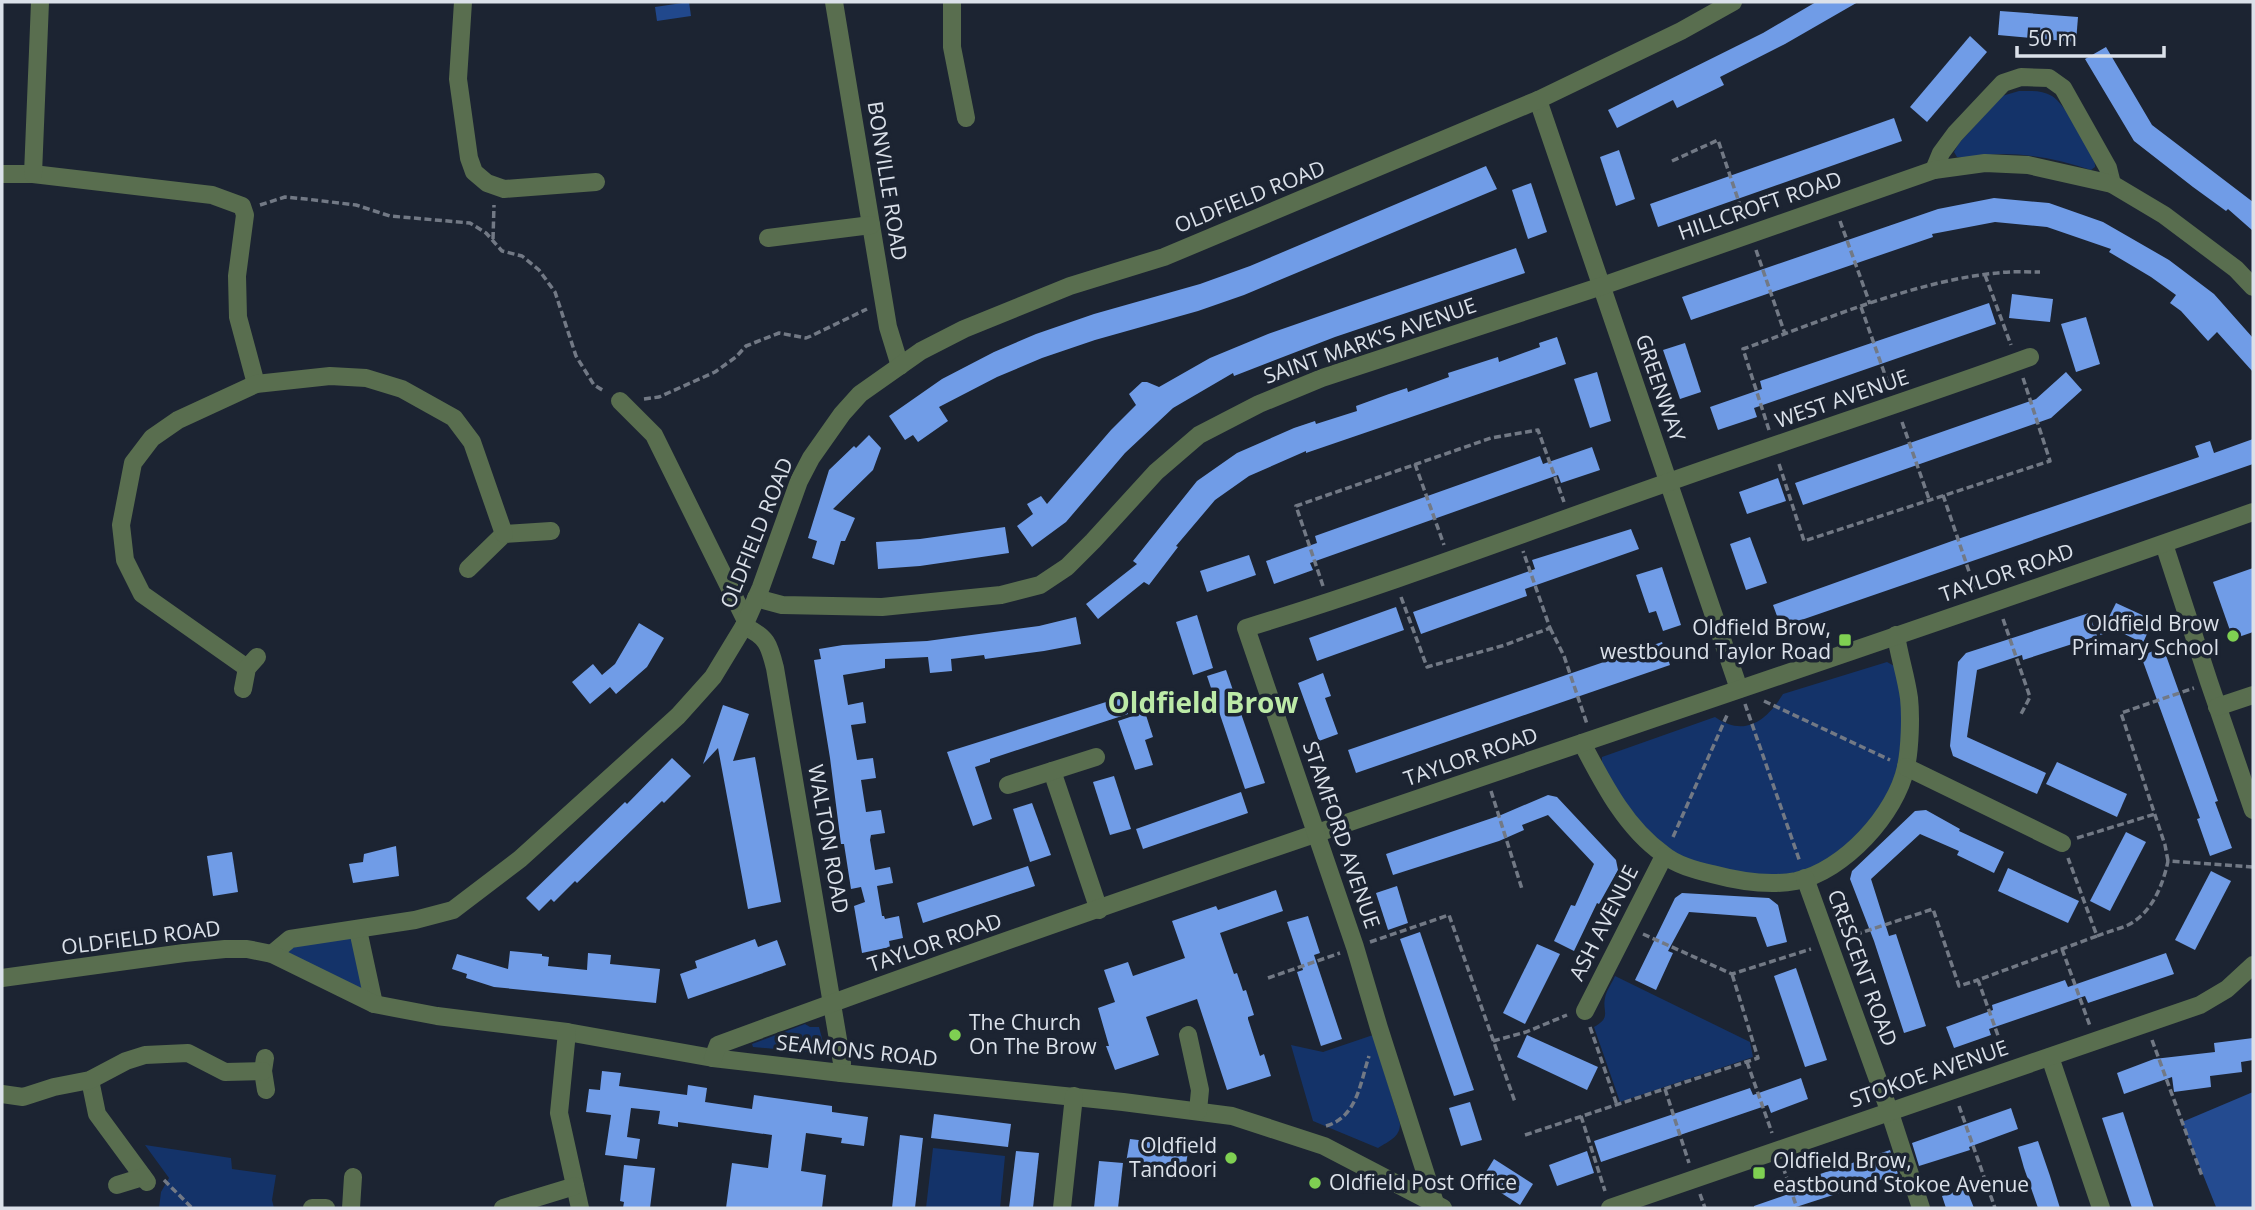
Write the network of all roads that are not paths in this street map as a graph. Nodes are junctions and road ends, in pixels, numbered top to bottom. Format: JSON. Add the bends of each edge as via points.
{"nodes":[{"id":1,"x":40,"y":2,"type":"edge"},
{"id":2,"x":463,"y":2,"type":"edge"},
{"id":3,"x":834,"y":2,"type":"edge"},
{"id":4,"x":953,"y":2,"type":"edge"},
{"id":5,"x":1733,"y":2,"type":"edge"},
{"id":6,"x":1538,"y":100,"type":"junction"},
{"id":7,"x":966,"y":118,"type":"dead end"},
{"id":8,"x":1934,"y":170,"type":"junction"},
{"id":9,"x":2,"y":174,"type":"edge"},
{"id":10,"x":33,"y":174,"type":"junction"},
{"id":11,"x":596,"y":182,"type":"dead end"},
{"id":12,"x":2112,"y":184,"type":"junction"},
{"id":13,"x":871,"y":225,"type":"junction"},
{"id":14,"x":768,"y":238,"type":"dead end"},
{"id":15,"x":1602,"y":286,"type":"junction"},
{"id":16,"x":2253,"y":287,"type":"edge"},
{"id":17,"x":2024,"y":359,"type":"road end"},
{"id":18,"x":900,"y":366,"type":"junction"},
{"id":19,"x":256,"y":384,"type":"junction"},
{"id":20,"x":620,"y":401,"type":"road end"},
{"id":21,"x":1668,"y":482,"type":"junction"},
{"id":22,"x":2253,"y":512,"type":"edge"},
{"id":23,"x":551,"y":531,"type":"dead end"},
{"id":24,"x":504,"y":534,"type":"junction"},
{"id":25,"x":2164,"y":544,"type":"junction"},
{"id":26,"x":468,"y":569,"type":"dead end"},
{"id":27,"x":756,"y":598,"type":"junction"},
{"id":28,"x":745,"y":624,"type":"junction"},
{"id":29,"x":1896,"y":635,"type":"junction"},
{"id":30,"x":243,"y":689,"type":"dead end"},
{"id":31,"x":1740,"y":689,"type":"junction"},
{"id":32,"x":2253,"y":695,"type":"edge"},
{"id":33,"x":2217,"y":707,"type":"junction"},
{"id":34,"x":1587,"y":741,"type":"junction"},
{"id":35,"x":1096,"y":757,"type":"dead end"},
{"id":36,"x":1906,"y":767,"type":"junction"},
{"id":37,"x":1052,"y":771,"type":"junction"},
{"id":38,"x":1008,"y":785,"type":"dead end"},
{"id":39,"x":2253,"y":810,"type":"edge"},
{"id":40,"x":1316,"y":834,"type":"junction"},
{"id":41,"x":2062,"y":843,"type":"road end"},
{"id":42,"x":1664,"y":856,"type":"junction"},
{"id":43,"x":1805,"y":878,"type":"junction"},
{"id":44,"x":1099,"y":909,"type":"junction"},
{"id":45,"x":358,"y":930,"type":"junction"},
{"id":46,"x":272,"y":954,"type":"junction"},
{"id":47,"x":2253,"y":965,"type":"edge"},
{"id":48,"x":2,"y":978,"type":"edge"},
{"id":49,"x":832,"y":1003,"type":"junction"},
{"id":50,"x":374,"y":1004,"type":"junction"},
{"id":51,"x":1584,"y":1011,"type":"road end"},
{"id":52,"x":566,"y":1032,"type":"junction"},
{"id":53,"x":1188,"y":1035,"type":"dead end"},
{"id":54,"x":2050,"y":1057,"type":"junction"},
{"id":55,"x":713,"y":1058,"type":"junction"},
{"id":56,"x":842,"y":1073,"type":"junction"},
{"id":57,"x":90,"y":1080,"type":"junction"},
{"id":58,"x":266,"y":1090,"type":"dead end"},
{"id":59,"x":2,"y":1094,"type":"edge"},
{"id":60,"x":1074,"y":1096,"type":"junction"},
{"id":61,"x":1198,"y":1111,"type":"junction"},
{"id":62,"x":1890,"y":1113,"type":"junction"},
{"id":63,"x":353,"y":1177,"type":"dead end"},
{"id":64,"x":117,"y":1185,"type":"dead end"},
{"id":65,"x":575,"y":1186,"type":"junction"},
{"id":66,"x":1439,"y":1206,"type":"edge"},
{"id":67,"x":312,"y":1208,"type":"edge"},
{"id":68,"x":326,"y":1208,"type":"edge"},
{"id":69,"x":351,"y":1208,"type":"edge"},
{"id":70,"x":503,"y":1208,"type":"edge"},
{"id":71,"x":580,"y":1208,"type":"edge"},
{"id":72,"x":1062,"y":1208,"type":"edge"},
{"id":73,"x":1611,"y":1208,"type":"edge"},
{"id":74,"x":1921,"y":1208,"type":"edge"},
{"id":75,"x":2101,"y":1208,"type":"edge"}],
"edges":[{"from":1,"to":10,"type":"street"},
{"from":2,"to":11,"type":"street","via":[[458,79],[474,172],[504,189]]},
{"from":3,"to":13,"type":"street","name":"BONVILLE ROAD"},
{"from":4,"to":7,"type":"street","via":[[952,47]]},
{"from":5,"to":6,"type":"street","name":"OLDFIELD ROAD"},
{"from":6,"to":15,"type":"street","name":"GREENWAY"},
{"from":6,"to":18,"type":"street","name":"OLDFIELD ROAD","via":[[1164,257],[1070,286],[964,329]]},
{"from":8,"to":12,"type":"street","name":"HILLCROFT ROAD","via":[[1985,163],[2028,165]]},
{"from":8,"to":12,"type":"street","via":[[1955,134],[2003,83],[2021,77],[2049,78],[2063,88],[2108,168]]},
{"from":8,"to":15,"type":"street","name":"HILLCROFT ROAD"},
{"from":9,"to":10,"type":"street"},
{"from":10,"to":19,"type":"street","via":[[212,195],[242,206],[238,317]]},
{"from":12,"to":16,"type":"street","name":"HILLCROFT ROAD","via":[[2164,215]]},
{"from":13,"to":14,"type":"street"},
{"from":13,"to":18,"type":"street","name":"BONVILLE ROAD","via":[[888,327]]},
{"from":15,"to":21,"type":"street","name":"GREENWAY"},
{"from":15,"to":27,"type":"street","name":"SAINT MARK'S AVENUE","via":[[1322,377],[1199,435],[1156,472],[1067,567],[1040,585],[1001,595],[883,607],[782,605]]},
{"from":17,"to":21,"type":"street","name":"WEST AVENUE"},
{"from":18,"to":27,"type":"street","name":"OLDFIELD ROAD","via":[[860,394],[811,458]]},
{"from":19,"to":24,"type":"street","via":[[330,376],[366,379],[426,401],[454,418],[472,442]]},
{"from":19,"to":30,"type":"street","via":[[178,420],[152,438],[133,463],[121,525],[125,560],[142,594],[252,663]]},
{"from":20,"to":28,"type":"street","via":[[654,435]]},
{"from":21,"to":31,"type":"street","name":"GREENWAY"},
{"from":21,"to":40,"type":"street","name":"STAMFORD AVENUE","via":[[1246,628]]},
{"from":22,"to":25,"type":"street","name":"TAYLOR ROAD"},
{"from":23,"to":24,"type":"street"},
{"from":24,"to":26,"type":"street"},
{"from":25,"to":29,"type":"street","name":"TAYLOR ROAD"},
{"from":25,"to":33,"type":"street"},
{"from":27,"to":28,"type":"street","name":"OLDFIELD ROAD"},
{"from":28,"to":45,"type":"street","name":"OLDFIELD ROAD","via":[[713,677],[678,716],[520,859],[453,910]]},
{"from":28,"to":49,"type":"street","name":"WALTON ROAD","via":[[769,643],[775,668]]},
{"from":29,"to":31,"type":"street","name":"TAYLOR ROAD"},
{"from":29,"to":36,"type":"street","via":[[1909,698]]},
{"from":31,"to":34,"type":"street","name":"TAYLOR ROAD"},
{"from":32,"to":33,"type":"street"},
{"from":33,"to":39,"type":"street"},
{"from":34,"to":40,"type":"street","name":"TAYLOR ROAD"},
{"from":34,"to":42,"type":"street","via":[[1616,802],[1639,835]]},
{"from":35,"to":37,"type":"street"},
{"from":36,"to":41,"type":"street"},
{"from":36,"to":43,"type":"street","via":[[1894,801],[1863,842]]},
{"from":37,"to":38,"type":"street"},
{"from":37,"to":44,"type":"street"},
{"from":40,"to":44,"type":"street","name":"TAYLOR ROAD"},
{"from":40,"to":66,"type":"street","name":"STAMFORD AVENUE"},
{"from":42,"to":43,"type":"street","via":[[1730,879],[1765,883]]},
{"from":42,"to":51,"type":"street","name":"ASH AVENUE"},
{"from":43,"to":62,"type":"street","name":"CRESCENT ROAD"},
{"from":44,"to":49,"type":"street","name":"TAYLOR ROAD"},
{"from":45,"to":46,"type":"street","name":"OLDFIELD ROAD","via":[[290,939]]},
{"from":45,"to":50,"type":"street"},
{"from":46,"to":48,"type":"street","name":"OLDFIELD ROAD","via":[[225,948]]},
{"from":46,"to":50,"type":"street","name":"SEAMONS ROAD"},
{"from":47,"to":54,"type":"street","name":"STOKOE AVENUE","via":[[2200,1005]]},
{"from":49,"to":55,"type":"street","name":"TAYLOR ROAD","via":[[718,1045]]},
{"from":49,"to":56,"type":"street","name":"WALTON ROAD"},
{"from":50,"to":52,"type":"street","name":"SEAMONS ROAD"},
{"from":52,"to":55,"type":"street","name":"SEAMONS ROAD"},
{"from":52,"to":65,"type":"street","via":[[559,1113]]},
{"from":53,"to":61,"type":"street","via":[[1200,1090]]},
{"from":54,"to":62,"type":"street","name":"STOKOE AVENUE"},
{"from":54,"to":75,"type":"street"},
{"from":55,"to":56,"type":"street","name":"SEAMONS ROAD"},
{"from":56,"to":60,"type":"street","name":"SEAMONS ROAD"},
{"from":57,"to":58,"type":"street","via":[[145,1055],[188,1053],[225,1072],[264,1064]]},
{"from":57,"to":59,"type":"street","via":[[23,1097]]},
{"from":57,"to":64,"type":"street","via":[[97,1114],[145,1179]]},
{"from":60,"to":61,"type":"street","name":"SEAMONS ROAD"},
{"from":60,"to":72,"type":"street"},
{"from":61,"to":66,"type":"street","name":"SEAMONS ROAD","via":[[1292,1134],[1342,1154]]},
{"from":62,"to":73,"type":"street","name":"STOKOE AVENUE"},
{"from":62,"to":74,"type":"street","name":"CRESCENT ROAD"},
{"from":63,"to":69,"type":"street"},
{"from":65,"to":70,"type":"street"},
{"from":65,"to":71,"type":"street"},
{"from":67,"to":68,"type":"street"}]}
